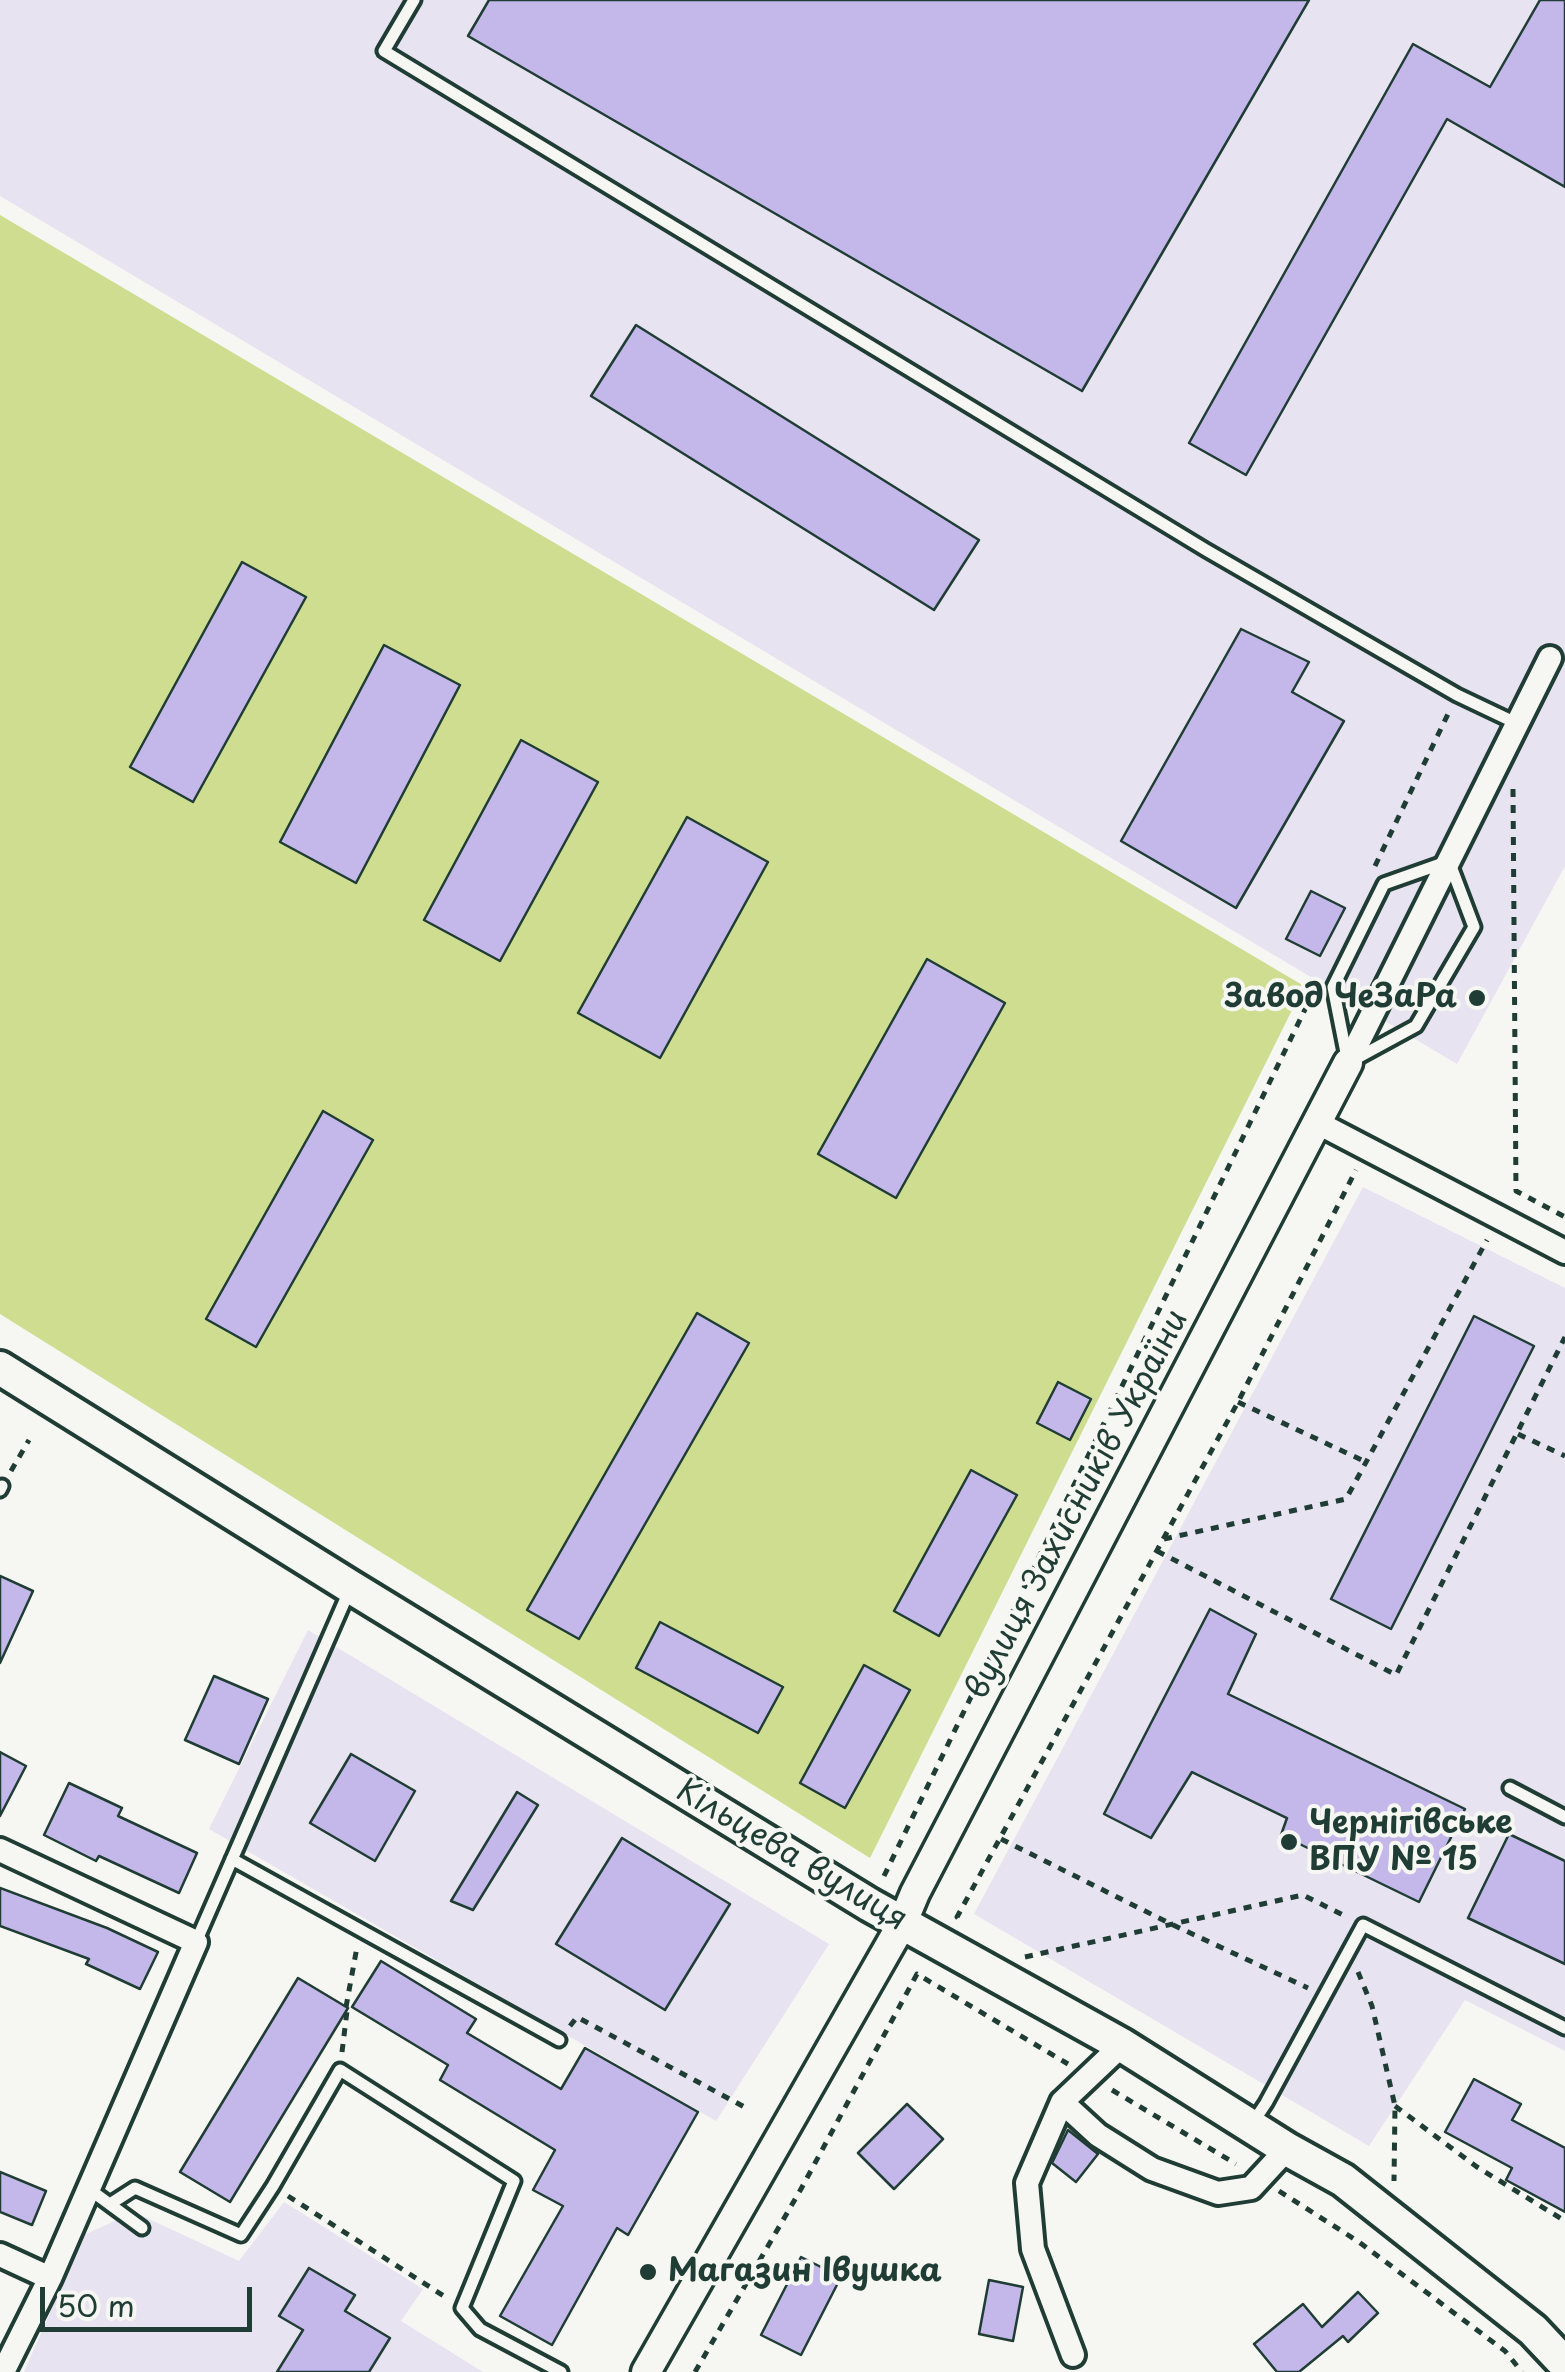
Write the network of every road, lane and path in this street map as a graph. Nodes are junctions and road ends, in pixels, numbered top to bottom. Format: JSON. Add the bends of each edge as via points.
{"nodes":[{"id":1,"x":414,"y":0,"type":"edge"},
{"id":2,"x":1550,"y":658,"type":"dead end"},
{"id":3,"x":1458,"y":695,"type":"junction"},
{"id":4,"x":1515,"y":729,"type":"junction"},
{"id":5,"x":1449,"y":861,"type":"junction"},
{"id":6,"x":1370,"y":874,"type":"dead end"},
{"id":7,"x":1318,"y":982,"type":"dead end"},
{"id":8,"x":1348,"y":1062,"type":"junction"},
{"id":9,"x":1318,"y":1123,"type":"junction"},
{"id":10,"x":1367,"y":1149,"type":"junction"},
{"id":11,"x":1565,"y":1217,"type":"edge"},
{"id":12,"x":1499,"y":1218,"type":"junction"},
{"id":13,"x":1565,"y":1252,"type":"edge"},
{"id":14,"x":1565,"y":1337,"type":"edge"},
{"id":15,"x":0,"y":1368,"type":"edge"},
{"id":16,"x":1238,"y":1402,"type":"junction"},
{"id":17,"x":1518,"y":1434,"type":"junction"},
{"id":18,"x":29,"y":1440,"type":"dead end"},
{"id":19,"x":1565,"y":1456,"type":"edge"},
{"id":20,"x":1366,"y":1462,"type":"junction"},
{"id":21,"x":1,"y":1488,"type":"edge"},
{"id":22,"x":1164,"y":1538,"type":"junction"},
{"id":23,"x":1157,"y":1551,"type":"junction"},
{"id":24,"x":351,"y":1587,"type":"junction"},
{"id":25,"x":1510,"y":1788,"type":"dead end"},
{"id":26,"x":1565,"y":1817,"type":"edge"},
{"id":27,"x":1001,"y":1839,"type":"junction"},
{"id":28,"x":0,"y":1850,"type":"edge"},
{"id":29,"x":232,"y":1858,"type":"junction"},
{"id":30,"x":884,"y":1876,"type":"dead end"},
{"id":31,"x":956,"y":1917,"type":"dead end"},
{"id":32,"x":902,"y":1924,"type":"junction"},
{"id":33,"x":1170,"y":1924,"type":"junction"},
{"id":34,"x":1363,"y":1924,"type":"junction"},
{"id":35,"x":361,"y":1930,"type":"junction"},
{"id":36,"x":196,"y":1942,"type":"junction"},
{"id":37,"x":1349,"y":1951,"type":"junction"},
{"id":38,"x":1022,"y":1957,"type":"dead end"},
{"id":39,"x":918,"y":1974,"type":"dead end"},
{"id":40,"x":1325,"y":1995,"type":"junction"},
{"id":41,"x":1565,"y":2028,"type":"edge"},
{"id":42,"x":559,"y":2040,"type":"joint"},
{"id":43,"x":1122,"y":2045,"type":"junction"},
{"id":44,"x":340,"y":2070,"type":"junction"},
{"id":45,"x":1062,"y":2102,"type":"junction"},
{"id":46,"x":1395,"y":2106,"type":"junction"},
{"id":47,"x":750,"y":2110,"type":"dead end"},
{"id":48,"x":1251,"y":2126,"type":"junction"},
{"id":49,"x":1287,"y":2149,"type":"junction"},
{"id":50,"x":273,"y":2186,"type":"junction"},
{"id":51,"x":88,"y":2189,"type":"junction"},
{"id":52,"x":1394,"y":2189,"type":"dead end"},
{"id":53,"x":110,"y":2204,"type":"junction"},
{"id":54,"x":1565,"y":2221,"type":"edge"},
{"id":55,"x":142,"y":2228,"type":"dead end"},
{"id":56,"x":0,"y":2254,"type":"edge"},
{"id":57,"x":50,"y":2278,"type":"junction"},
{"id":58,"x":462,"y":2308,"type":"junction"},
{"id":59,"x":1074,"y":2356,"type":"dead end"},
{"id":60,"x":1565,"y":2364,"type":"edge"},
{"id":61,"x":3,"y":2372,"type":"edge"},
{"id":62,"x":561,"y":2372,"type":"edge"},
{"id":63,"x":646,"y":2372,"type":"edge"},
{"id":64,"x":696,"y":2372,"type":"edge"}],
"edges":[{"from":1,"to":3,"type":"lane","via":[[384,52],[1206,550]]},
{"from":2,"to":4,"type":"street","name":"вулиця Захисників України"},
{"from":3,"to":4,"type":"lane"},
{"from":3,"to":6,"type":"path"},
{"from":4,"to":5,"type":"street","name":"вулиця Захисників України"},
{"from":4,"to":11,"type":"path","via":[[1516,1191]]},
{"from":5,"to":8,"type":"street","name":"вулиця Захисників України"},
{"from":5,"to":8,"type":"lane","via":[[1384,884],[1333,987]]},
{"from":5,"to":8,"type":"lane","via":[[1474,927],[1416,1026]]},
{"from":7,"to":30,"type":"path"},
{"from":8,"to":9,"type":"street","name":"вулиця Захисників України"},
{"from":9,"to":10,"type":"street"},
{"from":9,"to":32,"type":"street","name":"вулиця Захисників України"},
{"from":10,"to":12,"type":"street"},
{"from":10,"to":16,"type":"path"},
{"from":12,"to":13,"type":"street"},
{"from":12,"to":20,"type":"path"},
{"from":14,"to":17,"type":"path"},
{"from":15,"to":24,"type":"main road","name":"Кільцева вулиця"},
{"from":16,"to":20,"type":"path"},
{"from":16,"to":22,"type":"path"},
{"from":17,"to":19,"type":"path"},
{"from":17,"to":23,"type":"path","via":[[1396,1676]]},
{"from":18,"to":21,"type":"path"},
{"from":20,"to":22,"type":"path","via":[[1346,1500]]},
{"from":22,"to":23,"type":"path"},
{"from":23,"to":27,"type":"path"},
{"from":24,"to":29,"type":"lane"},
{"from":24,"to":32,"type":"main road","name":"Кільцева вулиця"},
{"from":25,"to":26,"type":"lane"},
{"from":27,"to":31,"type":"path"},
{"from":27,"to":33,"type":"path"},
{"from":28,"to":36,"type":"street"},
{"from":29,"to":35,"type":"lane"},
{"from":29,"to":36,"type":"lane"},
{"from":32,"to":43,"type":"main road","name":"Кільцева вулиця"},
{"from":32,"to":63,"type":"street","name":"вулиця Захисників України"},
{"from":33,"to":34,"type":"path","via":[[1303,1895]]},
{"from":33,"to":38,"type":"path"},
{"from":33,"to":40,"type":"path"},
{"from":34,"to":37,"type":"lane"},
{"from":34,"to":41,"type":"lane"},
{"from":35,"to":42,"type":"lane"},
{"from":35,"to":44,"type":"path"},
{"from":36,"to":51,"type":"street"},
{"from":37,"to":40,"type":"lane"},
{"from":37,"to":46,"type":"path","via":[[1372,2006]]},
{"from":39,"to":64,"type":"path"},
{"from":40,"to":48,"type":"lane"},
{"from":42,"to":47,"type":"path","via":[[577,2017]]},
{"from":43,"to":45,"type":"street"},
{"from":43,"to":48,"type":"main road","name":"Кільцева вулиця"},
{"from":44,"to":50,"type":"lane"},
{"from":44,"to":58,"type":"lane","via":[[514,2181]]},
{"from":45,"to":49,"type":"street","via":[[1152,2169],[1218,2193],[1251,2188]]},
{"from":45,"to":59,"type":"street","via":[[1027,2183],[1033,2249]]},
{"from":46,"to":52,"type":"path"},
{"from":46,"to":54,"type":"path"},
{"from":48,"to":49,"type":"main road","name":"Кільцева вулиця"},
{"from":49,"to":60,"type":"main road","name":"Кільцева вулиця","via":[[1343,2180],[1533,2330]]},
{"from":50,"to":53,"type":"lane","via":[[241,2235],[135,2188]]},
{"from":50,"to":58,"type":"path"},
{"from":51,"to":53,"type":"lane"},
{"from":51,"to":57,"type":"street"},
{"from":53,"to":55,"type":"lane"},
{"from":56,"to":57,"type":"street"},
{"from":57,"to":61,"type":"street"},
{"from":58,"to":62,"type":"lane","via":[[480,2329]]}]}
